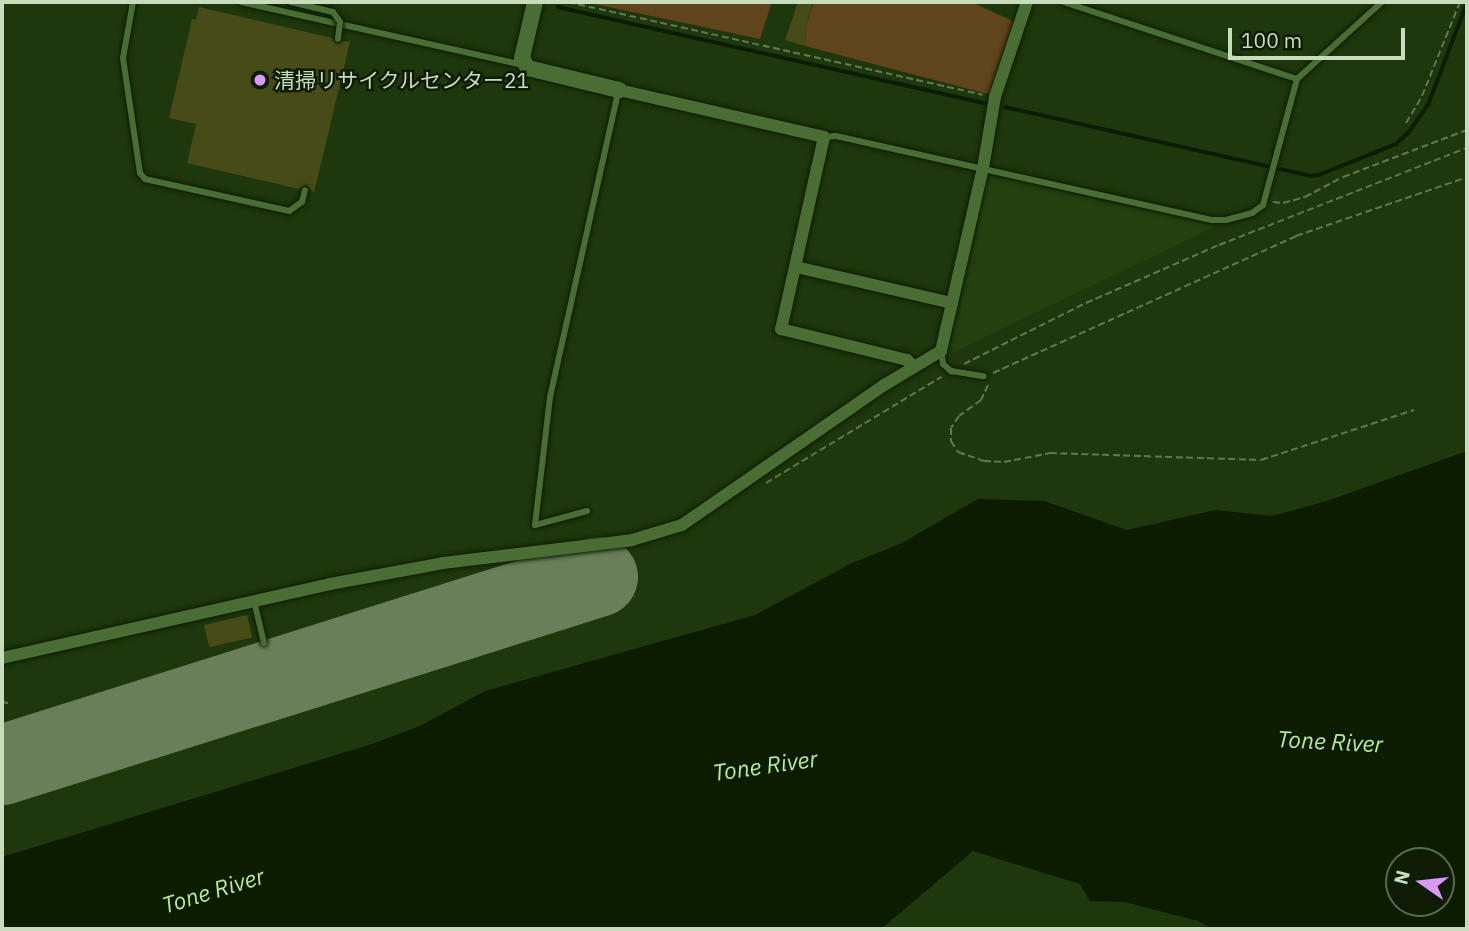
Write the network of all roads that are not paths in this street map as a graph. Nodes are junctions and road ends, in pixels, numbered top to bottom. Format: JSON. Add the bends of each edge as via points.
{"nodes":[{"id":1,"x":133,"y":2,"type":"edge"},
{"id":2,"x":241,"y":2,"type":"edge"},
{"id":3,"x":291,"y":2,"type":"edge"},
{"id":4,"x":534,"y":2,"type":"edge"},
{"id":5,"x":542,"y":2,"type":"edge"},
{"id":6,"x":1027,"y":2,"type":"edge"},
{"id":7,"x":1064,"y":2,"type":"edge"},
{"id":8,"x":1382,"y":2,"type":"edge"},
{"id":9,"x":338,"y":39,"type":"dead end"},
{"id":10,"x":526,"y":66,"type":"junction"},
{"id":11,"x":1297,"y":79,"type":"junction"},
{"id":12,"x":619,"y":90,"type":"junction"},
{"id":13,"x":824,"y":137,"type":"junction"},
{"id":14,"x":983,"y":168,"type":"junction"},
{"id":15,"x":305,"y":190,"type":"dead end"},
{"id":16,"x":796,"y":267,"type":"junction"},
{"id":17,"x":952,"y":303,"type":"junction"},
{"id":18,"x":941,"y":351,"type":"junction"},
{"id":19,"x":915,"y":366,"type":"junction"},
{"id":20,"x":984,"y":376,"type":"road end"},
{"id":21,"x":587,"y":511,"type":"dead end"},
{"id":22,"x":254,"y":601,"type":"junction"},
{"id":23,"x":264,"y":643,"type":"dead end"},
{"id":24,"x":2,"y":658,"type":"edge"}],
"edges":[{"from":1,"to":15,"type":"lane","via":[[123,58],[140,173],[145,179],[289,211],[302,202]]},
{"from":2,"to":10,"type":"lane"},
{"from":3,"to":9,"type":"lane","bridge":true,"via":[[333,12],[340,22]]},
{"from":4,"to":10,"type":"street","via":[[523,52]]},
{"from":5,"to":10,"type":"street"},
{"from":6,"to":14,"type":"street","via":[[995,97]]},
{"from":7,"to":11,"type":"lane"},
{"from":8,"to":11,"type":"lane"},
{"from":10,"to":12,"type":"street"},
{"from":11,"to":14,"type":"lane","via":[[1266,199],[1252,213],[1219,220]]},
{"from":12,"to":13,"type":"street"},
{"from":12,"to":21,"type":"lane","via":[[550,397],[535,525]]},
{"from":13,"to":14,"type":"lane"},
{"from":13,"to":16,"type":"street"},
{"from":14,"to":17,"type":"street"},
{"from":16,"to":17,"type":"street"},
{"from":16,"to":19,"type":"street","via":[[781,329],[907,360]]},
{"from":17,"to":18,"type":"street"},
{"from":18,"to":19,"type":"street"},
{"from":18,"to":20,"type":"lane","via":[[943,364],[951,371]]},
{"from":19,"to":22,"type":"street","via":[[682,525],[632,540],[443,563]]},
{"from":22,"to":23,"type":"lane"},
{"from":22,"to":24,"type":"street"}]}
